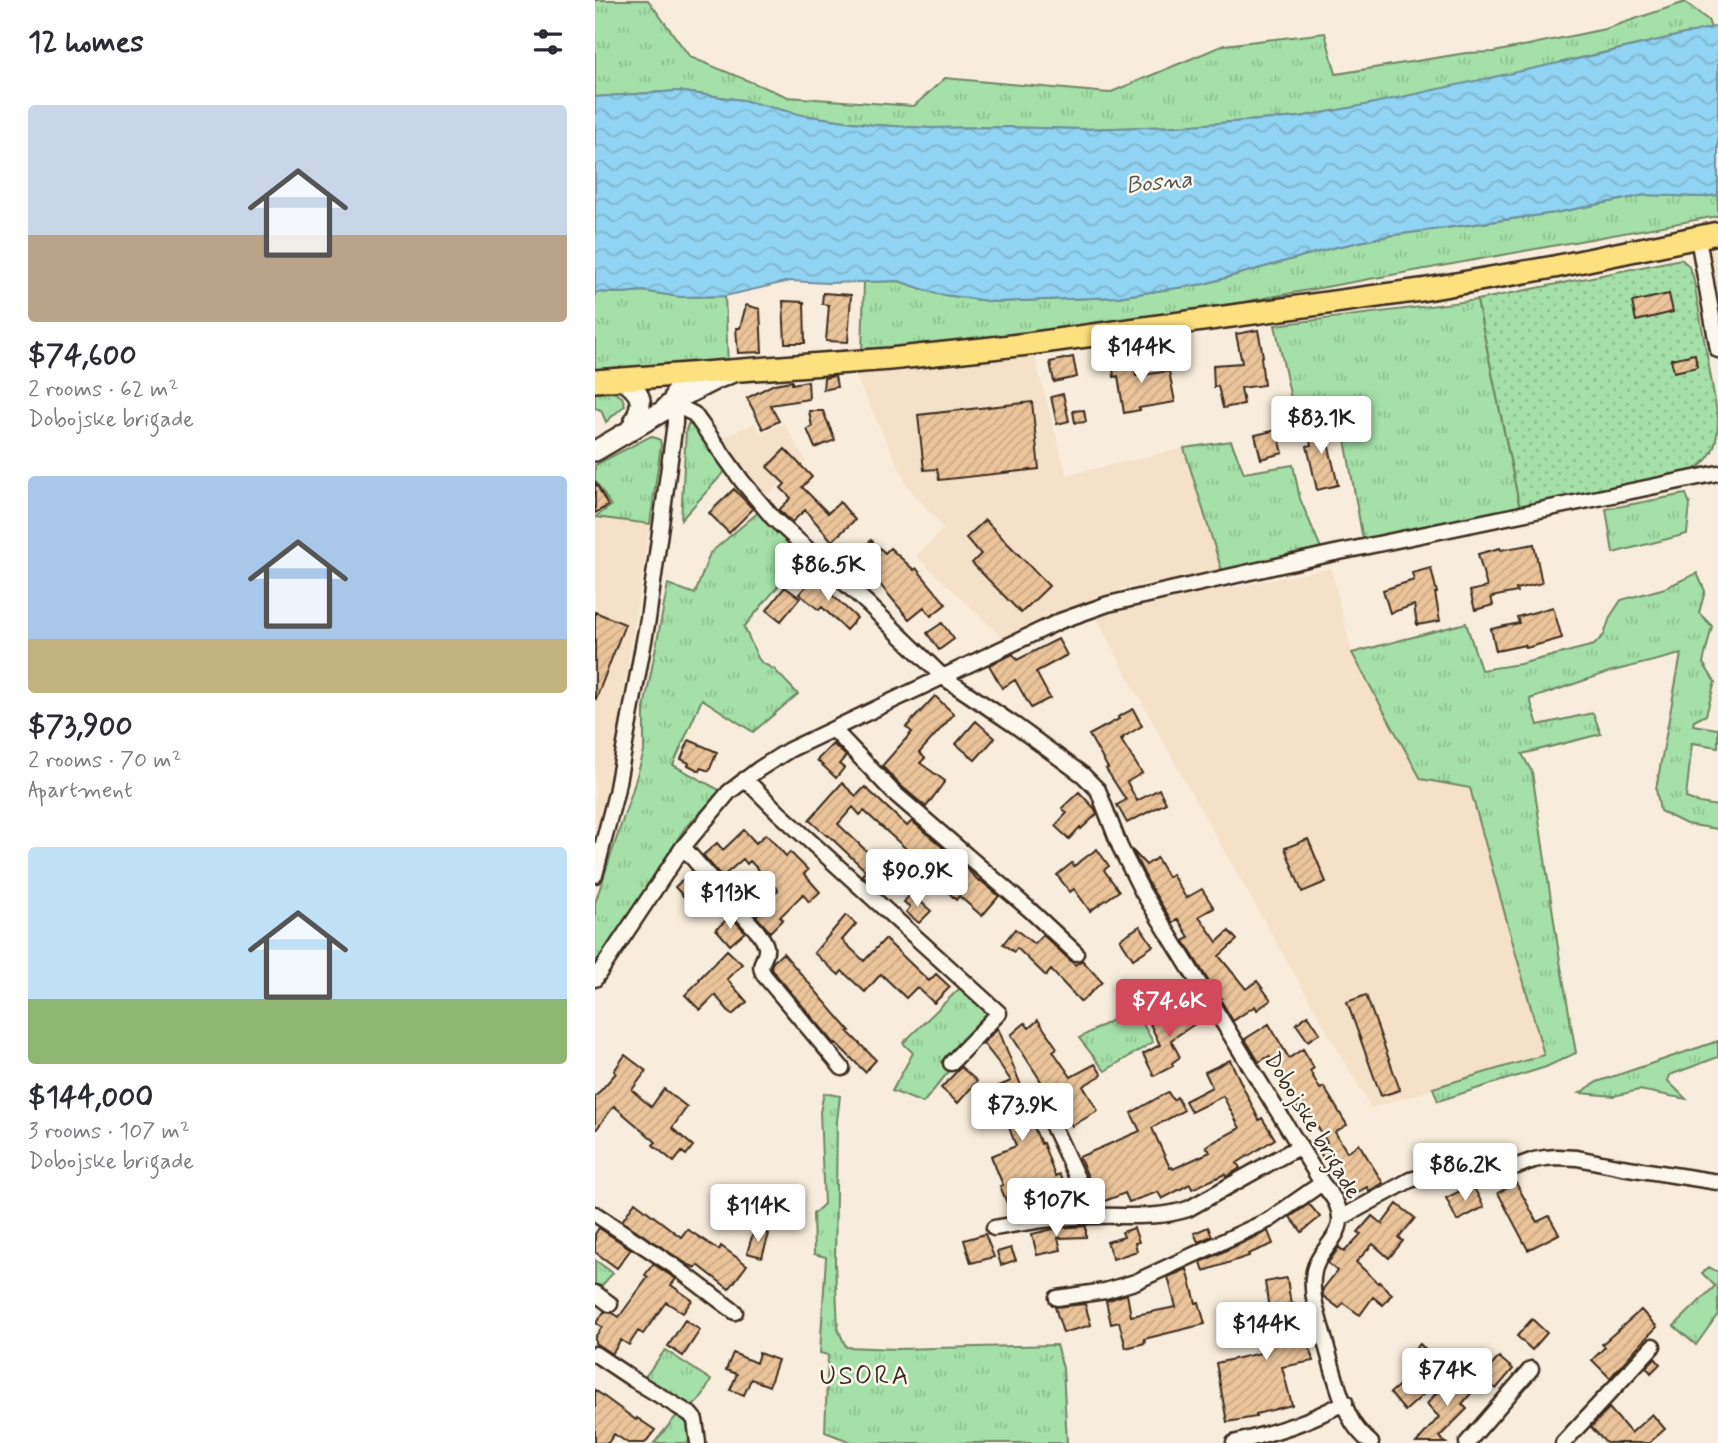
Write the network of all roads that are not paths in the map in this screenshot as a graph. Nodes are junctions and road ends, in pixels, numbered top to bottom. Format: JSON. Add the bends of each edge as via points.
{"nodes":[{"id":1,"x":1708,"y":236,"type":"edge"},
{"id":2,"x":1718,"y":350,"type":"edge"},
{"id":3,"x":737,"y":370,"type":"junction"},
{"id":4,"x":682,"y":374,"type":"junction"},
{"id":5,"x":622,"y":379,"type":"junction"},
{"id":6,"x":595,"y":381,"type":"edge"},
{"id":7,"x":674,"y":403,"type":"junction"},
{"id":8,"x":630,"y":431,"type":"junction"},
{"id":9,"x":595,"y":451,"type":"edge"},
{"id":10,"x":1718,"y":473,"type":"edge"},
{"id":11,"x":943,"y":677,"type":"junction"},
{"id":12,"x":834,"y":730,"type":"junction"},
{"id":13,"x":745,"y":779,"type":"junction"},
{"id":14,"x":684,"y":847,"type":"junction"},
{"id":15,"x":595,"y":875,"type":"edge"},
{"id":16,"x":1076,"y":953,"type":"dead end"},
{"id":17,"x":595,"y":979,"type":"edge"},
{"id":18,"x":951,"y":1063,"type":"dead end"},
{"id":19,"x":842,"y":1068,"type":"dead end"},
{"id":20,"x":1041,"y":1101,"type":"dead end"},
{"id":21,"x":1300,"y":1146,"type":"junction"},
{"id":22,"x":1718,"y":1182,"type":"edge"},
{"id":23,"x":1322,"y":1183,"type":"junction"},
{"id":24,"x":595,"y":1214,"type":"edge"},
{"id":25,"x":1094,"y":1216,"type":"junction"},
{"id":26,"x":1341,"y":1217,"type":"junction"},
{"id":27,"x":994,"y":1228,"type":"dead end"},
{"id":28,"x":595,"y":1293,"type":"edge"},
{"id":29,"x":1057,"y":1298,"type":"dead end"},
{"id":30,"x":610,"y":1304,"type":"dead end"},
{"id":31,"x":735,"y":1312,"type":"dead end"},
{"id":32,"x":1653,"y":1346,"type":"dead end"},
{"id":33,"x":595,"y":1354,"type":"edge"},
{"id":34,"x":1531,"y":1369,"type":"dead end"},
{"id":35,"x":1345,"y":1402,"type":"junction"},
{"id":36,"x":698,"y":1443,"type":"edge"},
{"id":37,"x":1234,"y":1443,"type":"edge"},
{"id":38,"x":1371,"y":1443,"type":"edge"},
{"id":39,"x":1467,"y":1443,"type":"edge"},
{"id":40,"x":1563,"y":1443,"type":"edge"}],
"edges":[{"from":1,"to":2,"type":"street"},
{"from":1,"to":3,"type":"main road","via":[[1434,288],[1265,313],[890,359]]},
{"from":3,"to":4,"type":"main road"},
{"from":3,"to":7,"type":"street"},
{"from":4,"to":5,"type":"main road"},
{"from":4,"to":7,"type":"street"},
{"from":5,"to":6,"type":"main road"},
{"from":5,"to":8,"type":"street","via":[[641,398]]},
{"from":7,"to":8,"type":"street"},
{"from":7,"to":11,"type":"street","name":"Dobojske brigade","via":[[694,414],[772,518]]},
{"from":7,"to":15,"type":"street","via":[[674,436],[648,619],[616,793]]},
{"from":8,"to":9,"type":"street"},
{"from":10,"to":11,"type":"street","via":[[1108,604],[1060,621]]},
{"from":11,"to":12,"type":"street"},
{"from":11,"to":21,"type":"street","name":"Dobojske brigade","via":[[1098,790],[1142,891]]},
{"from":12,"to":13,"type":"street","via":[[789,750]]},
{"from":12,"to":16,"type":"street","via":[[893,792]]},
{"from":13,"to":14,"type":"street"},
{"from":13,"to":18,"type":"street","via":[[999,1013]]},
{"from":14,"to":17,"type":"street"},
{"from":14,"to":19,"type":"street","via":[[757,931],[766,948],[761,971]]},
{"from":20,"to":25,"type":"street"},
{"from":21,"to":23,"type":"street","name":"Dobojske brigade"},
{"from":21,"to":25,"type":"street","via":[[1188,1209],[1153,1216]]},
{"from":22,"to":26,"type":"street","via":[[1577,1158],[1545,1158],[1479,1177],[1430,1174]]},
{"from":23,"to":26,"type":"street","name":"Dobojske brigade"},
{"from":23,"to":29,"type":"street","via":[[1269,1220],[1135,1282]]},
{"from":24,"to":31,"type":"street"},
{"from":25,"to":27,"type":"street"},
{"from":26,"to":35,"type":"street","name":"Dobojske brigade","via":[[1335,1236],[1315,1263],[1312,1280]]},
{"from":28,"to":30,"type":"street"},
{"from":32,"to":40,"type":"street"},
{"from":33,"to":36,"type":"street","via":[[690,1414]]},
{"from":34,"to":39,"type":"street"},
{"from":35,"to":37,"type":"street","via":[[1301,1424]]},
{"from":35,"to":38,"type":"street","name":"Dobojske brigade","via":[[1352,1421]]}]}
